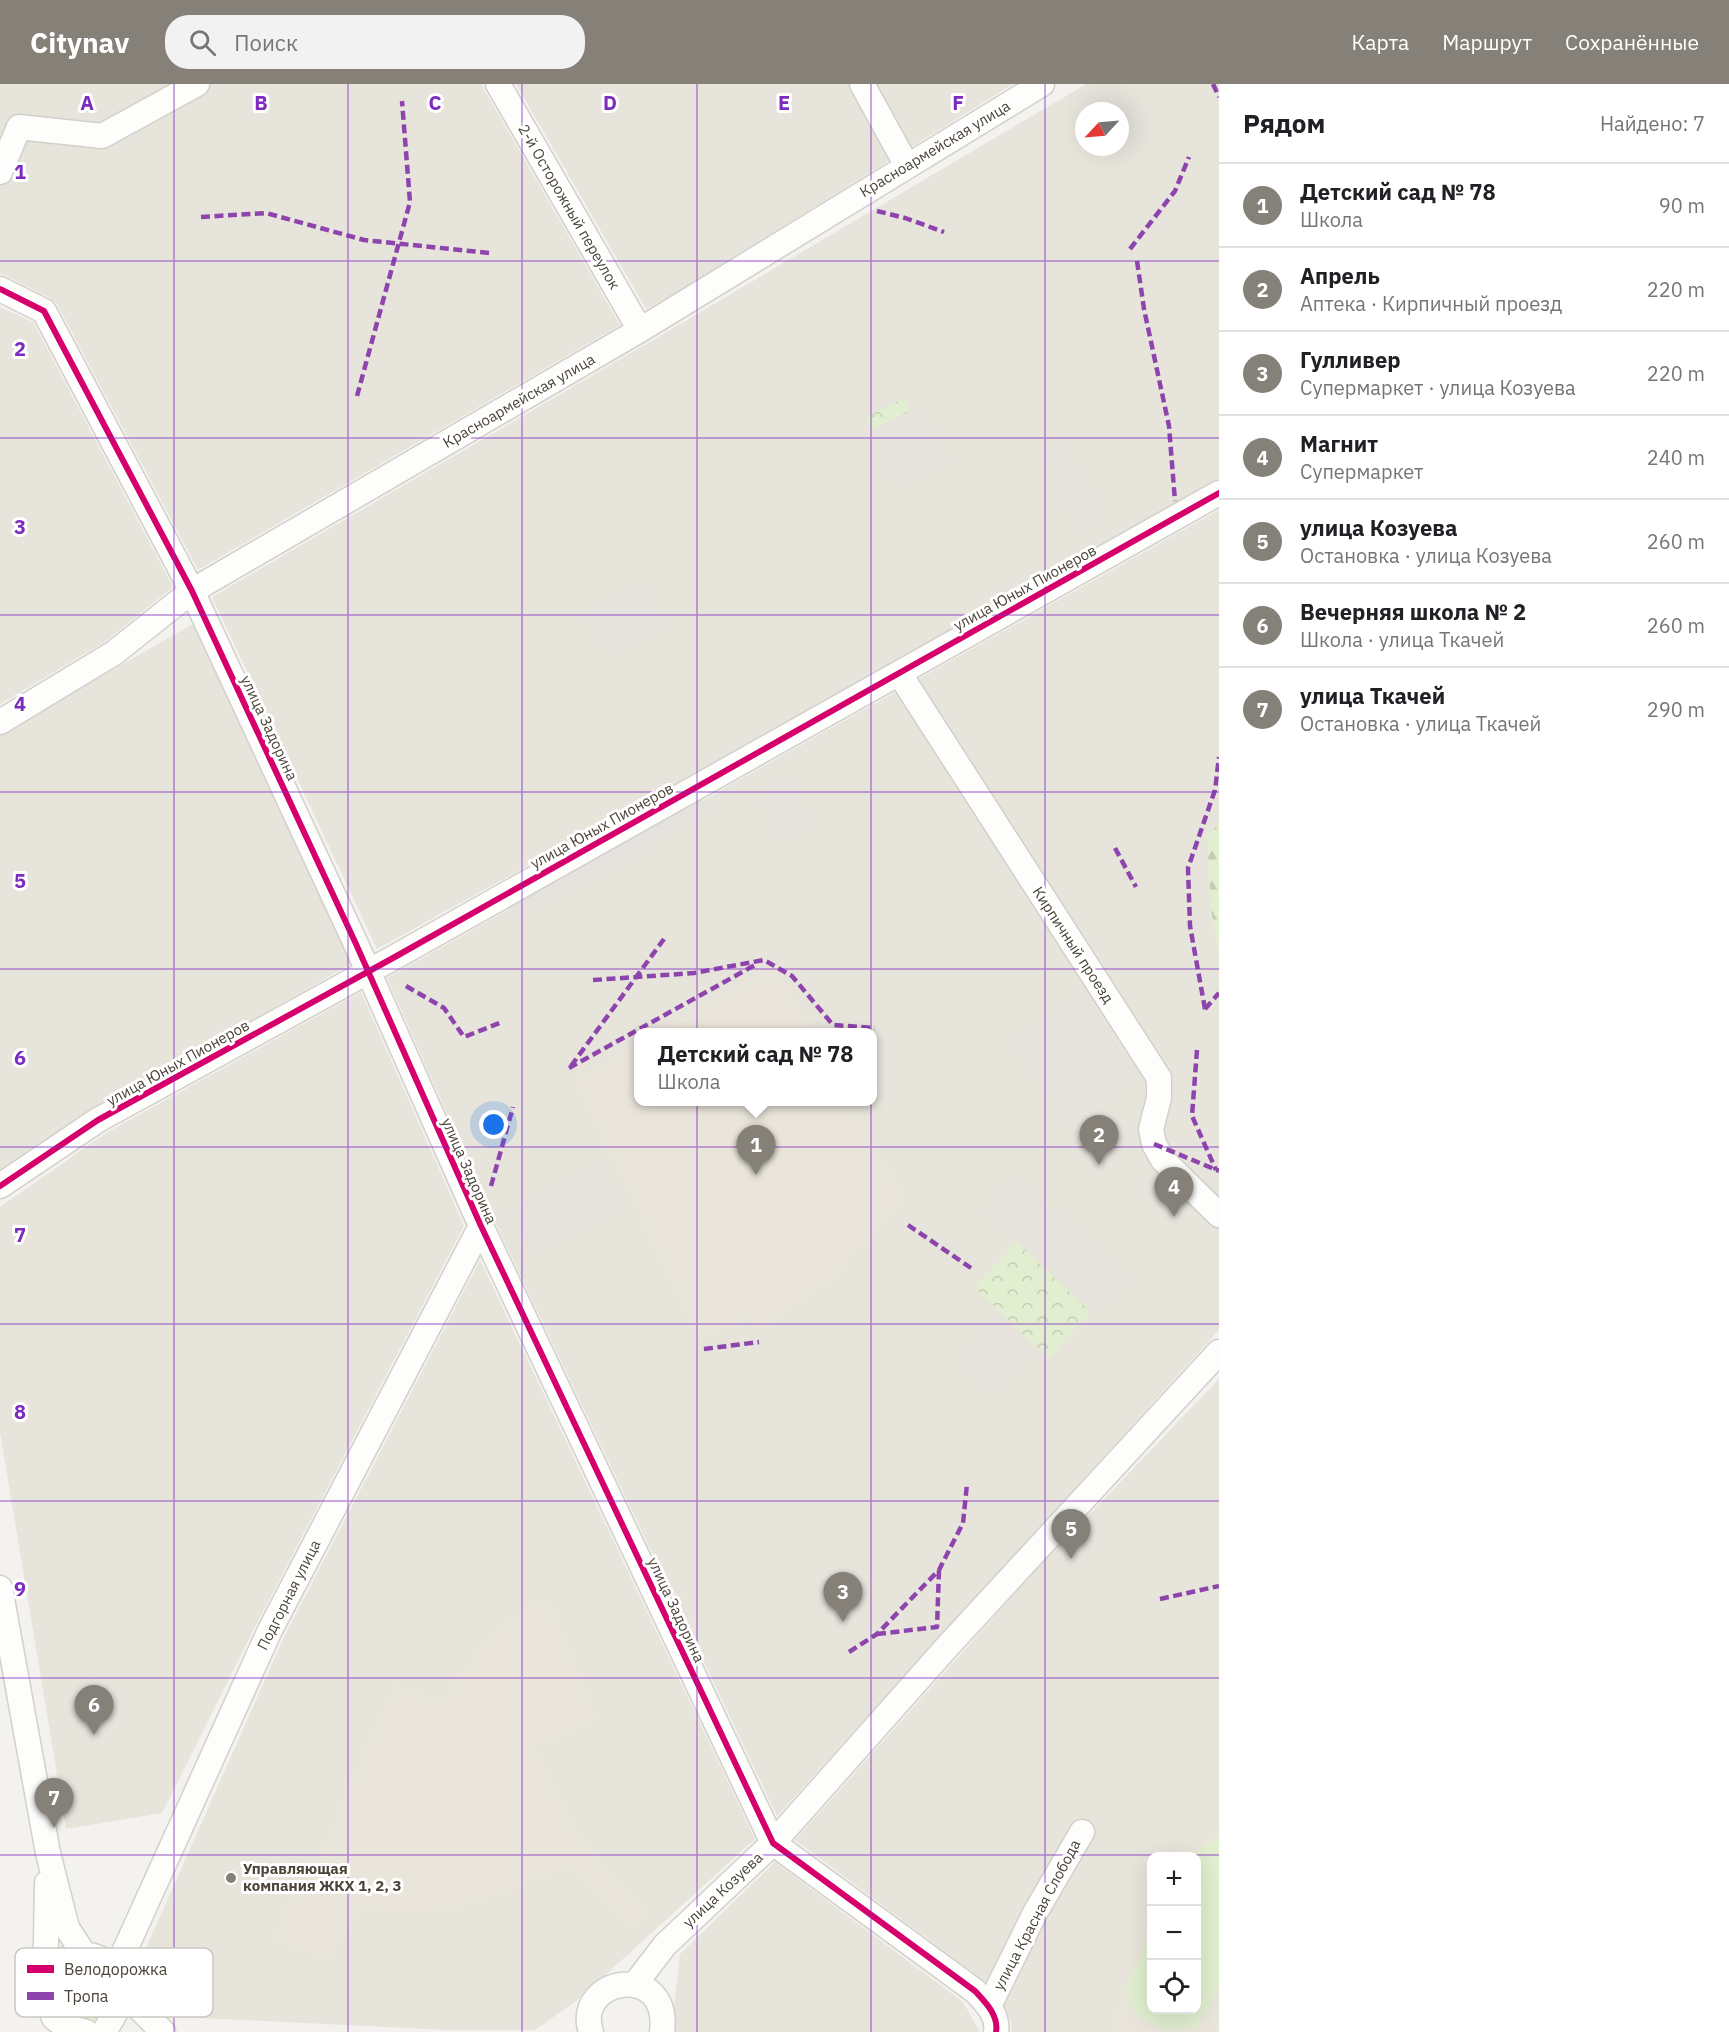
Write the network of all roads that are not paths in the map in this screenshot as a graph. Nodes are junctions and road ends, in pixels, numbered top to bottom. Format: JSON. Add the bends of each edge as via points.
{"nodes":[{"id":1,"x":197,"y":84,"type":"edge"},
{"id":2,"x":498,"y":84,"type":"edge"},
{"id":3,"x":862,"y":84,"type":"edge"},
{"id":4,"x":1042,"y":84,"type":"edge"},
{"id":5,"x":907,"y":166,"type":"junction"},
{"id":6,"x":0,"y":172,"type":"edge"},
{"id":7,"x":0,"y":288,"type":"edge"},
{"id":8,"x":640,"y":330,"type":"junction"},
{"id":9,"x":1219,"y":493,"type":"edge"},
{"id":10,"x":192,"y":591,"type":"junction"},
{"id":11,"x":898,"y":673,"type":"junction"},
{"id":12,"x":0,"y":722,"type":"edge"},
{"id":13,"x":368,"y":971,"type":"junction"},
{"id":14,"x":0,"y":1186,"type":"edge"},
{"id":15,"x":1219,"y":1215,"type":"edge"},
{"id":16,"x":481,"y":1226,"type":"junction"},
{"id":17,"x":1219,"y":1352,"type":"edge"},
{"id":18,"x":0,"y":1588,"type":"edge"},
{"id":19,"x":1082,"y":1832,"type":"dead end"},
{"id":20,"x":773,"y":1843,"type":"junction"},
{"id":21,"x":48,"y":1854,"type":"junction"},
{"id":22,"x":47,"y":1948,"type":"edge"},
{"id":23,"x":80,"y":1948,"type":"edge"},
{"id":24,"x":129,"y":1948,"type":"edge"},
{"id":25,"x":635,"y":1984,"type":"junction"},
{"id":26,"x":989,"y":2006,"type":"junction"},
{"id":27,"x":70,"y":2017,"type":"edge"},
{"id":28,"x":99,"y":2017,"type":"edge"},
{"id":29,"x":148,"y":2017,"type":"edge"},
{"id":30,"x":590,"y":2024,"type":"edge"},
{"id":31,"x":83,"y":2027,"type":"edge"},
{"id":32,"x":163,"y":2032,"type":"edge"},
{"id":33,"x":569,"y":2032,"type":"edge"},
{"id":34,"x":662,"y":2032,"type":"edge"},
{"id":35,"x":996,"y":2032,"type":"edge"}],
"edges":[{"from":1,"to":6,"type":"street","via":[[102,136],[19,127]]},
{"from":2,"to":8,"type":"street","name":"2-й Осторожный переулок"},
{"from":3,"to":5,"type":"street"},
{"from":4,"to":5,"type":"street","name":"Красноармейская улица"},
{"from":5,"to":8,"type":"street","name":"Красноармейская улица"},
{"from":7,"to":10,"type":"street","name":"улица Задорина","via":[[44,311]]},
{"from":8,"to":10,"type":"street","name":"Красноармейская улица"},
{"from":9,"to":11,"type":"street","name":"улица Юных Пионеров"},
{"from":10,"to":12,"type":"street","name":"Красноармейская улица","via":[[114,653]]},
{"from":10,"to":13,"type":"street","name":"улица Задорина"},
{"from":11,"to":13,"type":"street","name":"улица Юных Пионеров"},
{"from":11,"to":15,"type":"street","name":"Кирпичный проезд","via":[[1160,1078],[1160,1098],[1151,1129],[1163,1160]]},
{"from":13,"to":14,"type":"street","name":"улица Юных Пионеров","via":[[98,1120]]},
{"from":13,"to":16,"type":"street","name":"улица Задорина"},
{"from":16,"to":20,"type":"street","name":"улица Задорина"},
{"from":16,"to":24,"type":"street","name":"Подгорная улица","via":[[270,1630]]},
{"from":17,"to":20,"type":"street","name":"улица Козуева"},
{"from":18,"to":21,"type":"street"},
{"from":19,"to":26,"type":"street","name":"улица Красная Слобода","via":[[1035,1913]]},
{"from":20,"to":25,"type":"street","name":"улица Козуева","via":[[664,1945]]},
{"from":20,"to":26,"type":"street","name":"улица Задорина","via":[[975,1991]]},
{"from":21,"to":22,"type":"street"},
{"from":21,"to":23,"type":"street","via":[[66,1928]]},
{"from":25,"to":30,"type":"street","via":[[611,1986],[601,1994],[593,2004]]},
{"from":25,"to":34,"type":"street","via":[[659,2001],[664,2017]]},
{"from":26,"to":35,"type":"street","name":"улица Красная Слобода"},
{"from":27,"to":31,"type":"street"},
{"from":28,"to":31,"type":"street"},
{"from":29,"to":32,"type":"street"},
{"from":30,"to":33,"type":"street"}]}
